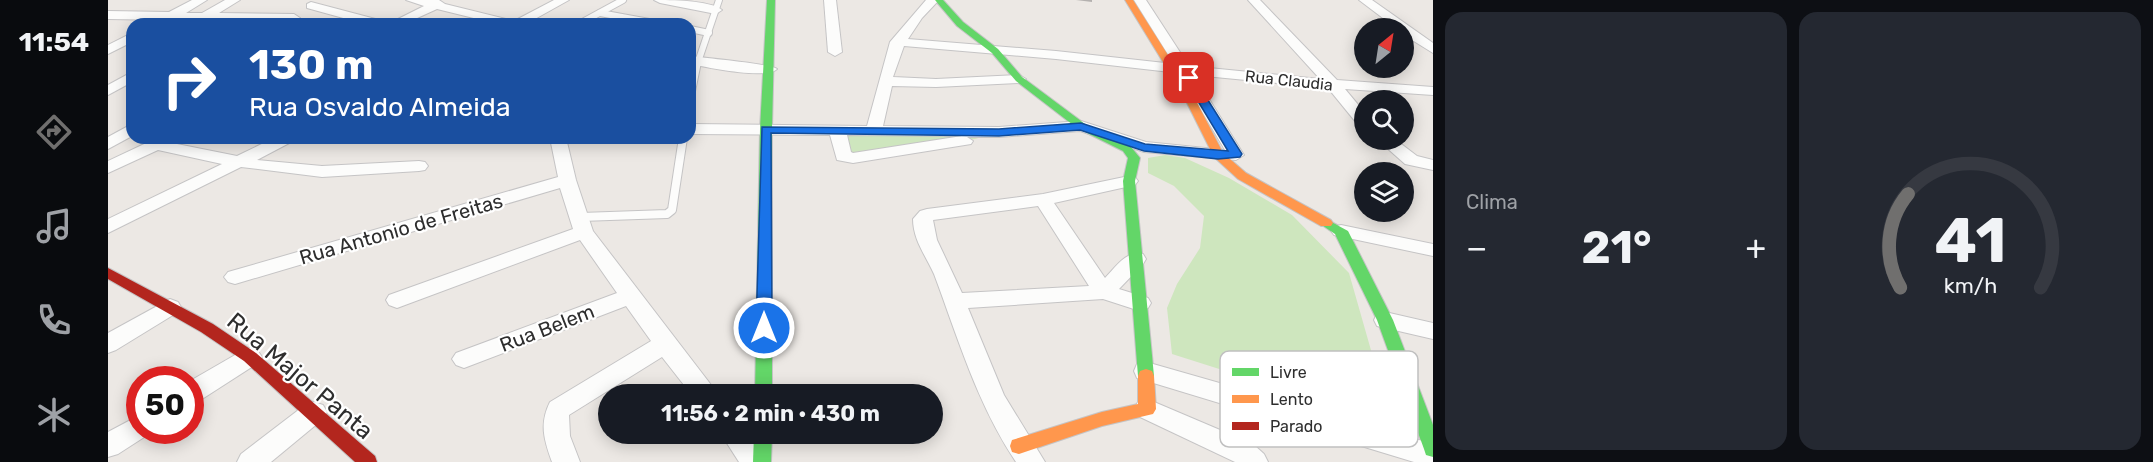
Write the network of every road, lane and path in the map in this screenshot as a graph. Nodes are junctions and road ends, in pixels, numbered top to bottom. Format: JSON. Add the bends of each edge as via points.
{"nodes":[{"id":1,"x":201,"y":0,"type":"edge"},
{"id":2,"x":234,"y":0,"type":"edge"},
{"id":3,"x":412,"y":0,"type":"edge"},
{"id":4,"x":447,"y":0,"type":"edge"},
{"id":5,"x":563,"y":0,"type":"edge"},
{"id":6,"x":623,"y":0,"type":"edge"},
{"id":7,"x":660,"y":0,"type":"edge"},
{"id":8,"x":771,"y":0,"type":"edge"},
{"id":9,"x":830,"y":0,"type":"edge"},
{"id":10,"x":933,"y":0,"type":"edge"},
{"id":11,"x":939,"y":0,"type":"edge"},
{"id":12,"x":1129,"y":0,"type":"edge"},
{"id":13,"x":1140,"y":0,"type":"edge"},
{"id":14,"x":1254,"y":0,"type":"edge"},
{"id":15,"x":1365,"y":0,"type":"edge"},
{"id":16,"x":315,"y":3,"type":"edge"},
{"id":17,"x":133,"y":5,"type":"dead end"},
{"id":18,"x":717,"y":5,"type":"edge"},
{"id":19,"x":435,"y":6,"type":"junction"},
{"id":20,"x":600,"y":13,"type":"junction"},
{"id":21,"x":109,"y":15,"type":"edge"},
{"id":22,"x":171,"y":16,"type":"junction"},
{"id":23,"x":411,"y":16,"type":"junction"},
{"id":24,"x":203,"y":17,"type":"junction"},
{"id":25,"x":167,"y":18,"type":"edge"},
{"id":26,"x":209,"y":18,"type":"edge"},
{"id":27,"x":293,"y":18,"type":"edge"},
{"id":28,"x":361,"y":18,"type":"edge"},
{"id":29,"x":407,"y":18,"type":"edge"},
{"id":30,"x":420,"y":18,"type":"edge"},
{"id":31,"x":488,"y":18,"type":"edge"},
{"id":32,"x":527,"y":18,"type":"edge"},
{"id":33,"x":590,"y":18,"type":"edge"},
{"id":34,"x":627,"y":18,"type":"edge"},
{"id":35,"x":1389,"y":18,"type":"edge"},
{"id":36,"x":1151,"y":27,"type":"junction"},
{"id":37,"x":696,"y":31,"type":"edge"},
{"id":38,"x":1414,"y":32,"type":"edge"},
{"id":39,"x":709,"y":33,"type":"junction"},
{"id":40,"x":1433,"y":35,"type":"edge"},
{"id":41,"x":1414,"y":36,"type":"edge"},
{"id":42,"x":126,"y":40,"type":"edge"},
{"id":43,"x":897,"y":42,"type":"junction"},
{"id":44,"x":1433,"y":49,"type":"edge"},
{"id":45,"x":108,"y":50,"type":"edge"},
{"id":46,"x":995,"y":51,"type":"junction"},
{"id":47,"x":835,"y":52,"type":"dead end"},
{"id":48,"x":696,"y":57,"type":"edge"},
{"id":49,"x":696,"y":61,"type":"edge"},
{"id":50,"x":1176,"y":67,"type":"junction"},
{"id":51,"x":770,"y":69,"type":"junction"},
{"id":52,"x":1019,"y":79,"type":"junction"},
{"id":53,"x":126,"y":80,"type":"edge"},
{"id":54,"x":886,"y":81,"type":"junction"},
{"id":55,"x":1334,"y":85,"type":"junction"},
{"id":56,"x":108,"y":91,"type":"edge"},
{"id":57,"x":1433,"y":91,"type":"edge"},
{"id":58,"x":1354,"y":110,"type":"edge"},
{"id":59,"x":1081,"y":126,"type":"junction"},
{"id":60,"x":696,"y":129,"type":"edge"},
{"id":61,"x":766,"y":129,"type":"junction"},
{"id":62,"x":837,"y":129,"type":"junction"},
{"id":63,"x":874,"y":131,"type":"junction"},
{"id":64,"x":999,"y":132,"type":"junction"},
{"id":65,"x":126,"y":133,"type":"edge"},
{"id":66,"x":108,"y":144,"type":"edge"},
{"id":67,"x":159,"y":144,"type":"edge"},
{"id":68,"x":171,"y":144,"type":"edge"},
{"id":69,"x":275,"y":144,"type":"edge"},
{"id":70,"x":559,"y":144,"type":"edge"},
{"id":71,"x":682,"y":144,"type":"edge"},
{"id":72,"x":1398,"y":150,"type":"edge"},
{"id":73,"x":1228,"y":159,"type":"junction"},
{"id":74,"x":239,"y":162,"type":"junction"},
{"id":75,"x":1433,"y":165,"type":"edge"},
{"id":76,"x":419,"y":166,"type":"dead end"},
{"id":77,"x":108,"y":168,"type":"edge"},
{"id":78,"x":567,"y":180,"type":"junction"},
{"id":79,"x":1129,"y":181,"type":"junction"},
{"id":80,"x":1043,"y":200,"type":"junction"},
{"id":81,"x":583,"y":224,"type":"junction"},
{"id":82,"x":108,"y":227,"type":"edge"},
{"id":83,"x":1341,"y":231,"type":"junction"},
{"id":84,"x":1433,"y":250,"type":"edge"},
{"id":85,"x":1136,"y":259,"type":"junction"},
{"id":86,"x":108,"y":273,"type":"edge"},
{"id":87,"x":235,"y":277,"type":"dead end"},
{"id":88,"x":1104,"y":292,"type":"junction"},
{"id":89,"x":631,"y":296,"type":"junction"},
{"id":90,"x":397,"y":300,"type":"dead end"},
{"id":91,"x":953,"y":301,"type":"junction"},
{"id":92,"x":1140,"y":303,"type":"junction"},
{"id":93,"x":170,"y":307,"type":"junction"},
{"id":94,"x":1385,"y":320,"type":"junction"},
{"id":95,"x":1433,"y":331,"type":"edge"},
{"id":96,"x":108,"y":344,"type":"edge"},
{"id":97,"x":665,"y":344,"type":"junction"},
{"id":98,"x":1397,"y":351,"type":"edge"},
{"id":99,"x":250,"y":357,"type":"junction"},
{"id":100,"x":464,"y":360,"type":"dead end"},
{"id":101,"x":1146,"y":371,"type":"junction"},
{"id":102,"x":697,"y":384,"type":"edge"},
{"id":103,"x":763,"y":384,"type":"edge"},
{"id":104,"x":204,"y":385,"type":"edge"},
{"id":105,"x":1220,"y":393,"type":"edge"},
{"id":106,"x":1147,"y":409,"type":"junction"},
{"id":107,"x":1418,"y":409,"type":"edge"},
{"id":108,"x":314,"y":412,"type":"junction"},
{"id":109,"x":126,"y":435,"type":"edge"},
{"id":110,"x":1220,"y":442,"type":"edge"},
{"id":111,"x":741,"y":444,"type":"edge"},
{"id":112,"x":763,"y":444,"type":"edge"},
{"id":113,"x":108,"y":446,"type":"edge"},
{"id":114,"x":1232,"y":447,"type":"edge"},
{"id":115,"x":1403,"y":447,"type":"edge"},
{"id":116,"x":1433,"y":449,"type":"edge"},
{"id":117,"x":1025,"y":454,"type":"edge"},
{"id":118,"x":1433,"y":456,"type":"edge"},
{"id":119,"x":251,"y":462,"type":"edge"},
{"id":120,"x":368,"y":462,"type":"edge"},
{"id":121,"x":566,"y":462,"type":"edge"},
{"id":122,"x":754,"y":462,"type":"edge"},
{"id":123,"x":762,"y":462,"type":"edge"},
{"id":124,"x":1254,"y":462,"type":"edge"}],
"edges":[{"from":1,"to":22,"type":"street"},
{"from":2,"to":24,"type":"street"},
{"from":3,"to":19,"type":"street"},
{"from":4,"to":19,"type":"street"},
{"from":5,"to":32,"type":"street"},
{"from":6,"to":20,"type":"lane"},
{"from":7,"to":18,"type":"street"},
{"from":8,"to":51,"type":"street"},
{"from":9,"to":47,"type":"street"},
{"from":10,"to":43,"type":"street"},
{"from":11,"to":46,"type":"street","via":[[960,24]]},
{"from":12,"to":36,"type":"street"},
{"from":13,"to":36,"type":"street"},
{"from":14,"to":55,"type":"street"},
{"from":15,"to":35,"type":"street"},
{"from":16,"to":27,"type":"street"},
{"from":16,"to":28,"type":"street"},
{"from":17,"to":21,"type":"street"},
{"from":18,"to":39,"type":"lane"},
{"from":19,"to":23,"type":"street"},
{"from":19,"to":31,"type":"street"},
{"from":20,"to":33,"type":"lane"},
{"from":20,"to":34,"type":"lane"},
{"from":21,"to":22,"type":"street"},
{"from":22,"to":24,"type":"street"},
{"from":22,"to":25,"type":"street"},
{"from":23,"to":29,"type":"street"},
{"from":23,"to":30,"type":"street"},
{"from":24,"to":26,"type":"street"},
{"from":36,"to":50,"type":"street"},
{"from":37,"to":39,"type":"lane"},
{"from":38,"to":40,"type":"street"},
{"from":39,"to":48,"type":"lane"},
{"from":41,"to":44,"type":"street"},
{"from":42,"to":45,"type":"street"},
{"from":43,"to":46,"type":"street","name":"Rua Claudia"},
{"from":43,"to":54,"type":"street"},
{"from":46,"to":50,"type":"street","name":"Rua Claudia"},
{"from":46,"to":52,"type":"street"},
{"from":49,"to":51,"type":"street"},
{"from":50,"to":55,"type":"street","name":"Rua Claudia"},
{"from":50,"to":73,"type":"street","via":[[1199,93]]},
{"from":51,"to":61,"type":"street"},
{"from":52,"to":54,"type":"street"},
{"from":52,"to":59,"type":"street"},
{"from":53,"to":56,"type":"street"},
{"from":54,"to":63,"type":"street"},
{"from":55,"to":57,"type":"street","name":"Rua Claudia"},
{"from":55,"to":58,"type":"street"},
{"from":59,"to":64,"type":"street"},
{"from":59,"to":73,"type":"street","via":[[1144,147]]},
{"from":59,"to":79,"type":"street","via":[[1127,149],[1134,158]]},
{"from":60,"to":61,"type":"street"},
{"from":61,"to":62,"type":"street"},
{"from":61,"to":103,"type":"street"},
{"from":62,"to":63,"type":"street"},
{"from":62,"to":64,"type":"street","via":[[843,156],[853,158]]},
{"from":63,"to":64,"type":"street"},
{"from":65,"to":66,"type":"street"},
{"from":67,"to":77,"type":"street"},
{"from":68,"to":74,"type":"street"},
{"from":69,"to":74,"type":"street"},
{"from":70,"to":78,"type":"street"},
{"from":71,"to":81,"type":"lane","via":[[672,210],[667,214]]},
{"from":72,"to":75,"type":"street","via":[[1411,160]]},
{"from":73,"to":83,"type":"street","via":[[1242,176]]},
{"from":74,"to":76,"type":"street","via":[[308,171]]},
{"from":74,"to":82,"type":"street"},
{"from":78,"to":81,"type":"street"},
{"from":78,"to":87,"type":"street","name":"Rua Antonio de Freitas"},
{"from":79,"to":80,"type":"street"},
{"from":79,"to":85,"type":"street"},
{"from":80,"to":88,"type":"street"},
{"from":80,"to":91,"type":"street","via":[[927,215],[922,219]]},
{"from":81,"to":89,"type":"street"},
{"from":81,"to":90,"type":"street"},
{"from":83,"to":84,"type":"street"},
{"from":83,"to":94,"type":"street"},
{"from":85,"to":88,"type":"street"},
{"from":85,"to":92,"type":"street"},
{"from":86,"to":93,"type":"street","name":"Rua Major Panta"},
{"from":88,"to":91,"type":"street"},
{"from":88,"to":92,"type":"street"},
{"from":89,"to":97,"type":"street"},
{"from":89,"to":100,"type":"street","name":"Rua Belem"},
{"from":91,"to":117,"type":"street","via":[[975,358]]},
{"from":92,"to":101,"type":"street"},
{"from":93,"to":96,"type":"street"},
{"from":93,"to":99,"type":"street","name":"Rua Major Panta"},
{"from":94,"to":95,"type":"street"},
{"from":94,"to":98,"type":"street"},
{"from":97,"to":102,"type":"street"},
{"from":97,"to":121,"type":"street","via":[[559,409],[556,435]]},
{"from":99,"to":104,"type":"street"},
{"from":99,"to":108,"type":"street","name":"Rua Major Panta"},
{"from":101,"to":105,"type":"street"},
{"from":101,"to":106,"type":"street"},
{"from":106,"to":110,"type":"street"},
{"from":106,"to":117,"type":"street","via":[[1102,419]]},
{"from":107,"to":116,"type":"street"},
{"from":108,"to":119,"type":"street"},
{"from":108,"to":120,"type":"street","name":"Rua Major Panta"},
{"from":109,"to":113,"type":"street"},
{"from":111,"to":122,"type":"street"},
{"from":112,"to":123,"type":"street"},
{"from":114,"to":124,"type":"street"},
{"from":115,"to":118,"type":"street"}]}
